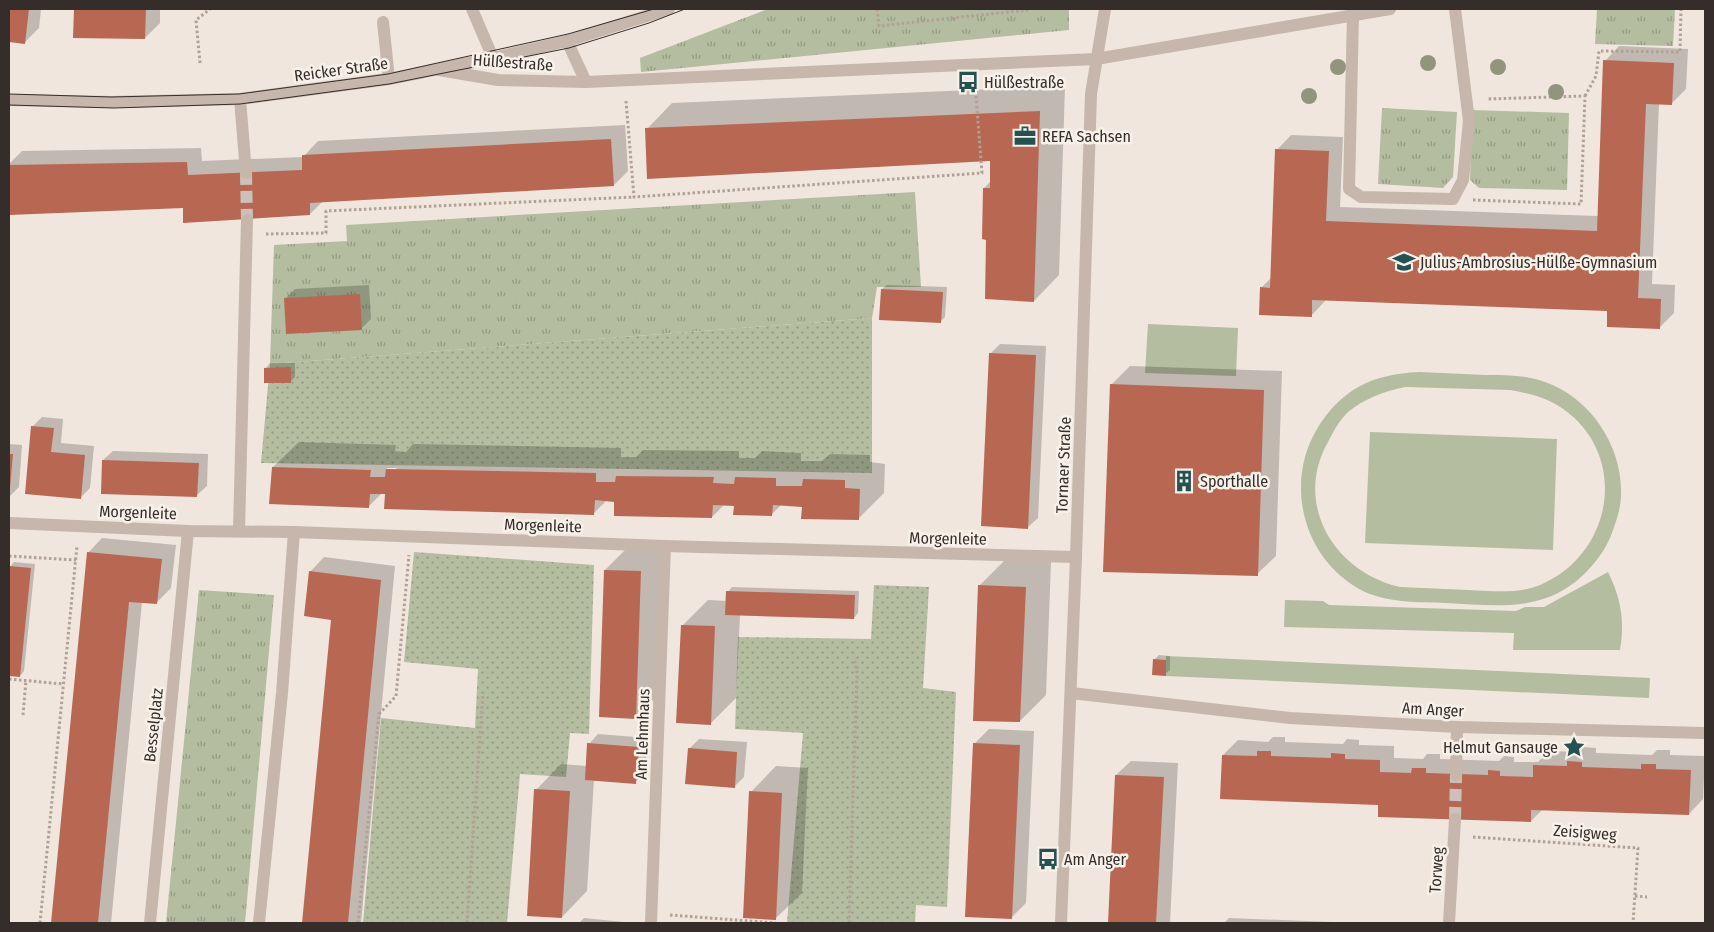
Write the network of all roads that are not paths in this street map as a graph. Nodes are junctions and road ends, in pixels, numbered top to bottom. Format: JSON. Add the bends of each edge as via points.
{"nodes":[{"id":1,"x":472,"y":9,"type":"edge"},
{"id":2,"x":669,"y":9,"type":"edge"},
{"id":3,"x":1105,"y":9,"type":"edge"},
{"id":4,"x":1390,"y":9,"type":"edge"},
{"id":5,"x":1455,"y":9,"type":"edge"},
{"id":6,"x":1360,"y":12,"type":"edge"},
{"id":7,"x":383,"y":22,"type":"dead end"},
{"id":8,"x":567,"y":41,"type":"junction"},
{"id":9,"x":493,"y":58,"type":"junction"},
{"id":10,"x":1096,"y":59,"type":"junction"},
{"id":11,"x":438,"y":70,"type":"junction"},
{"id":12,"x":389,"y":79,"type":"junction"},
{"id":13,"x":586,"y":82,"type":"junction"},
{"id":14,"x":240,"y":99,"type":"junction"},
{"id":15,"x":9,"y":100,"type":"edge"},
{"id":16,"x":246,"y":172,"type":"tunnel mouth"},
{"id":17,"x":247,"y":220,"type":"tunnel mouth"},
{"id":18,"x":9,"y":523,"type":"edge"},
{"id":19,"x":188,"y":530,"type":"junction"},
{"id":20,"x":239,"y":530,"type":"junction"},
{"id":21,"x":294,"y":532,"type":"junction"},
{"id":22,"x":665,"y":546,"type":"junction"},
{"id":23,"x":1076,"y":557,"type":"junction"},
{"id":24,"x":1071,"y":693,"type":"junction"},
{"id":25,"x":1457,"y":727,"type":"junction"},
{"id":26,"x":1705,"y":733,"type":"edge"},
{"id":27,"x":1456,"y":774,"type":"tunnel mouth"},
{"id":28,"x":1455,"y":820,"type":"tunnel mouth"},
{"id":29,"x":651,"y":918,"type":"edge"},
{"id":30,"x":150,"y":923,"type":"edge"},
{"id":31,"x":259,"y":923,"type":"edge"},
{"id":32,"x":1061,"y":923,"type":"edge"},
{"id":33,"x":1449,"y":923,"type":"edge"}],
"edges":[{"from":1,"to":9,"type":"street"},
{"from":2,"to":8,"type":"street","name":"Reicker Straße"},
{"from":3,"to":10,"type":"street","name":"Tornaer Straße"},
{"from":4,"to":6,"type":"street","name":"Hülßestraße"},
{"from":5,"to":6,"type":"street","via":[[1469,121],[1463,180],[1453,199],[1361,197],[1350,189]]},
{"from":6,"to":10,"type":"street","name":"Hülßestraße"},
{"from":7,"to":12,"type":"street"},
{"from":8,"to":9,"type":"street","name":"Reicker Straße"},
{"from":8,"to":13,"type":"street","name":"Hülßestraße"},
{"from":9,"to":11,"type":"street","name":"Reicker Straße"},
{"from":10,"to":13,"type":"street","name":"Hülßestraße"},
{"from":10,"to":23,"type":"street","name":"Tornaer Straße","via":[[1091,94]]},
{"from":11,"to":12,"type":"street","name":"Reicker Straße"},
{"from":11,"to":13,"type":"street","name":"Hülßestraße","via":[[498,80]]},
{"from":12,"to":14,"type":"street","name":"Reicker Straße"},
{"from":14,"to":15,"type":"street","name":"Reicker Straße"},
{"from":14,"to":16,"type":"street"},
{"from":17,"to":20,"type":"street"},
{"from":18,"to":19,"type":"street","name":"Morgenleite"},
{"from":19,"to":20,"type":"street","name":"Morgenleite"},
{"from":19,"to":30,"type":"street","name":"Besselplatz"},
{"from":20,"to":21,"type":"street","name":"Morgenleite"},
{"from":21,"to":22,"type":"street","name":"Morgenleite"},
{"from":21,"to":31,"type":"street"},
{"from":22,"to":23,"type":"street","name":"Morgenleite"},
{"from":22,"to":29,"type":"street","name":"Am Lehmhaus"},
{"from":23,"to":24,"type":"street","name":"Tornaer Straße"},
{"from":24,"to":25,"type":"street","name":"Am Anger","via":[[1290,718]]},
{"from":24,"to":32,"type":"street","name":"Tornaer Straße"},
{"from":25,"to":26,"type":"street","name":"Am Anger"},
{"from":25,"to":27,"type":"street"},
{"from":28,"to":33,"type":"street","name":"Torweg"}]}
